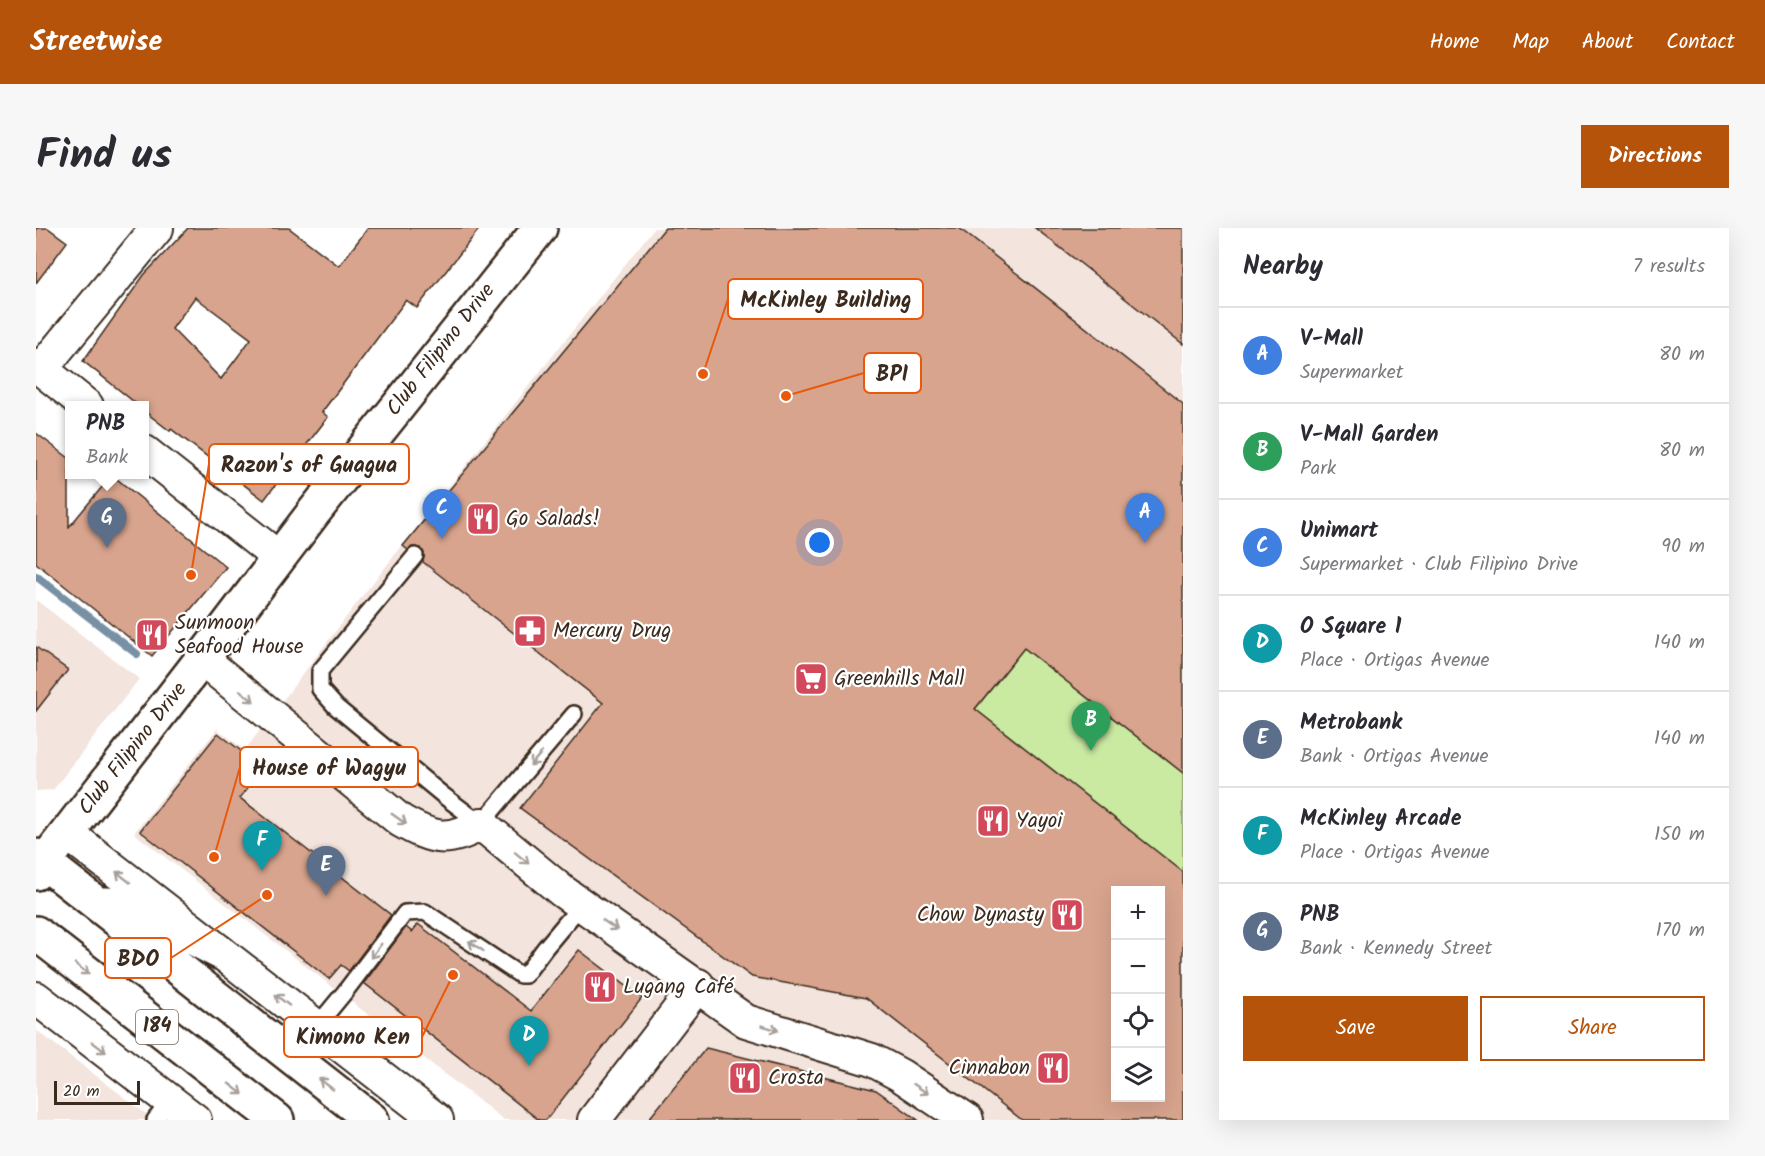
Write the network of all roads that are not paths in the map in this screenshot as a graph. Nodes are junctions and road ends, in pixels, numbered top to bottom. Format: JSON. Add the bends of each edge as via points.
{"nodes":[{"id":1,"x":157,"y":228,"type":"edge"},
{"id":2,"x":540,"y":228,"type":"edge"},
{"id":3,"x":38,"y":367,"type":"edge"},
{"id":4,"x":82,"y":401,"type":"edge"},
{"id":5,"x":149,"y":456,"type":"edge"},
{"id":6,"x":415,"y":556,"type":"dead end"},
{"id":7,"x":279,"y":558,"type":"junction"},
{"id":8,"x":202,"y":659,"type":"junction"},
{"id":9,"x":574,"y":714,"type":"dead end"},
{"id":10,"x":482,"y":824,"type":"junction"},
{"id":11,"x":67,"y":833,"type":"junction"},
{"id":12,"x":39,"y":864,"type":"edge"},
{"id":13,"x":97,"y":904,"type":"junction"},
{"id":14,"x":581,"y":905,"type":"junction"},
{"id":15,"x":36,"y":933,"type":"edge"},
{"id":16,"x":219,"y":951,"type":"junction"},
{"id":17,"x":698,"y":985,"type":"junction"},
{"id":18,"x":36,"y":998,"type":"edge"},
{"id":19,"x":316,"y":1027,"type":"junction"},
{"id":20,"x":162,"y":1110,"type":"edge"},
{"id":21,"x":195,"y":1120,"type":"edge"},
{"id":22,"x":277,"y":1120,"type":"edge"},
{"id":23,"x":372,"y":1120,"type":"edge"},
{"id":24,"x":437,"y":1120,"type":"edge"},
{"id":25,"x":594,"y":1120,"type":"edge"},
{"id":26,"x":967,"y":1120,"type":"edge"}],
"edges":[{"from":1,"to":3,"type":"street"},
{"from":2,"to":7,"type":"main road","name":"Club Filipino Drive"},
{"from":3,"to":4,"type":"street"},
{"from":5,"to":7,"type":"street"},
{"from":6,"to":10,"type":"lane","via":[[320,671],[320,689],[336,707]]},
{"from":7,"to":8,"type":"main road","name":"Club Filipino Drive"},
{"from":8,"to":10,"type":"street","one_way":true,"via":[[400,821],[437,837],[457,836]]},
{"from":8,"to":11,"type":"main road","name":"Club Filipino Drive"},
{"from":9,"to":10,"type":"lane","one_way":true},
{"from":10,"to":14,"type":"street","one_way":true},
{"from":11,"to":12,"type":"main road","name":"Club Filipino Drive"},
{"from":16,"to":11,"type":"street","one_way":true},
{"from":12,"to":13,"type":"main road"},
{"from":13,"to":16,"type":"main road","via":[[130,906]]},
{"from":23,"to":13,"type":"main road","one_way":true},
{"from":14,"to":17,"type":"street","one_way":true},
{"from":14,"to":19,"type":"lane","one_way":true,"via":[[525,975],[425,912],[405,913]]},
{"from":15,"to":22,"type":"main road","number":"184","one_way":true},
{"from":19,"to":16,"type":"street","one_way":true},
{"from":17,"to":25,"type":"street"},
{"from":17,"to":26,"type":"street","one_way":true,"via":[[746,1021],[873,1060]]},
{"from":18,"to":20,"type":"street","one_way":true},
{"from":19,"to":24,"type":"street"},
{"from":20,"to":21,"type":"street"}]}
